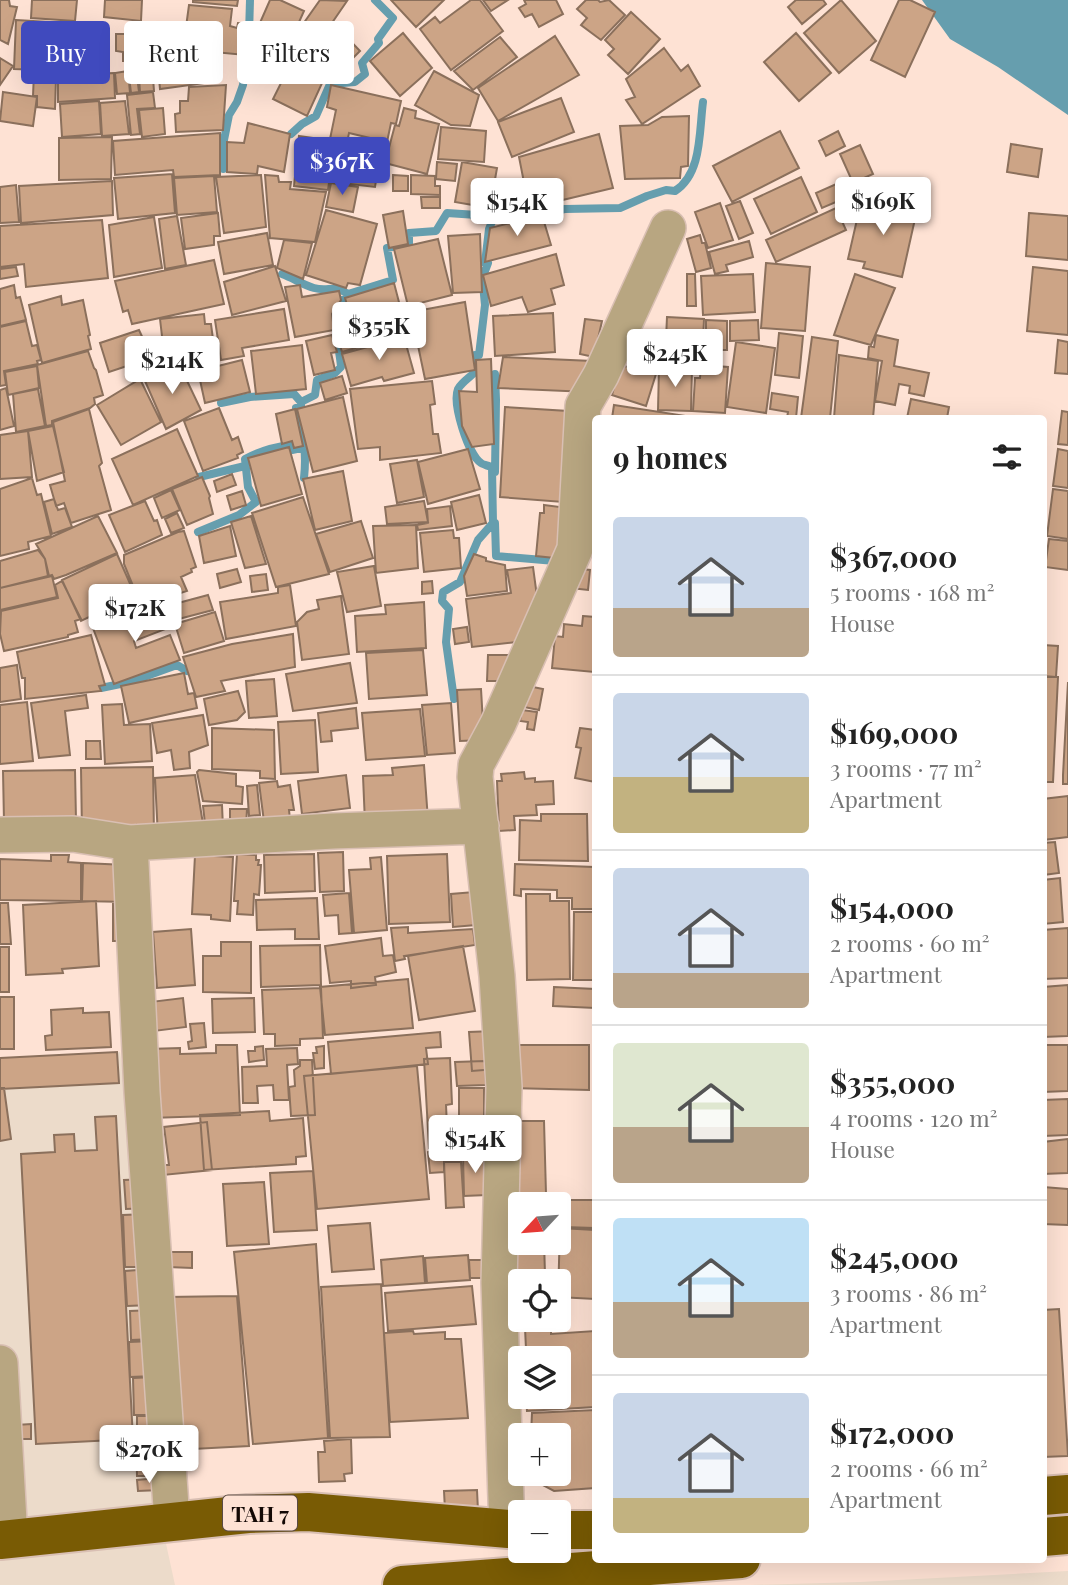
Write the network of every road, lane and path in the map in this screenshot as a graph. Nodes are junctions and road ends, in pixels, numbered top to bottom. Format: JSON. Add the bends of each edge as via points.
{"nodes":[{"id":1,"x":668,"y":228,"type":"dead end"},
{"id":2,"x":481,"y":827,"type":"junction"},
{"id":3,"x":0,"y":835,"type":"edge"},
{"id":4,"x":130,"y":843,"type":"junction"},
{"id":5,"x":0,"y":1363,"type":"edge"},
{"id":6,"x":1068,"y":1494,"type":"edge"},
{"id":7,"x":1047,"y":1496,"type":"edge"},
{"id":8,"x":510,"y":1500,"type":"edge"},
{"id":9,"x":172,"y":1521,"type":"junction"},
{"id":10,"x":508,"y":1530,"type":"edge"},
{"id":11,"x":571,"y":1530,"type":"edge"},
{"id":12,"x":592,"y":1530,"type":"edge"},
{"id":13,"x":1068,"y":1535,"type":"edge"},
{"id":14,"x":1047,"y":1537,"type":"edge"},
{"id":15,"x":5,"y":1540,"type":"edge"},
{"id":16,"x":689,"y":1563,"type":"edge"},
{"id":17,"x":402,"y":1585,"type":"edge"}],
"edges":[{"from":1,"to":2,"type":"street","via":[[583,406],[575,549],[476,765]]},
{"from":2,"to":4,"type":"street"},
{"from":2,"to":8,"type":"street","via":[[504,1087],[499,1283],[502,1419]]},
{"from":3,"to":4,"type":"street","via":[[73,834]]},
{"from":4,"to":9,"type":"street"},
{"from":5,"to":15,"type":"street"},
{"from":6,"to":7,"type":"highway"},
{"from":9,"to":10,"type":"highway","number":"TAH 7","via":[[308,1512]]},
{"from":9,"to":15,"type":"highway","number":"TAH 7"},
{"from":11,"to":12,"type":"highway"},
{"from":13,"to":14,"type":"highway"},
{"from":16,"to":17,"type":"highway"}]}
